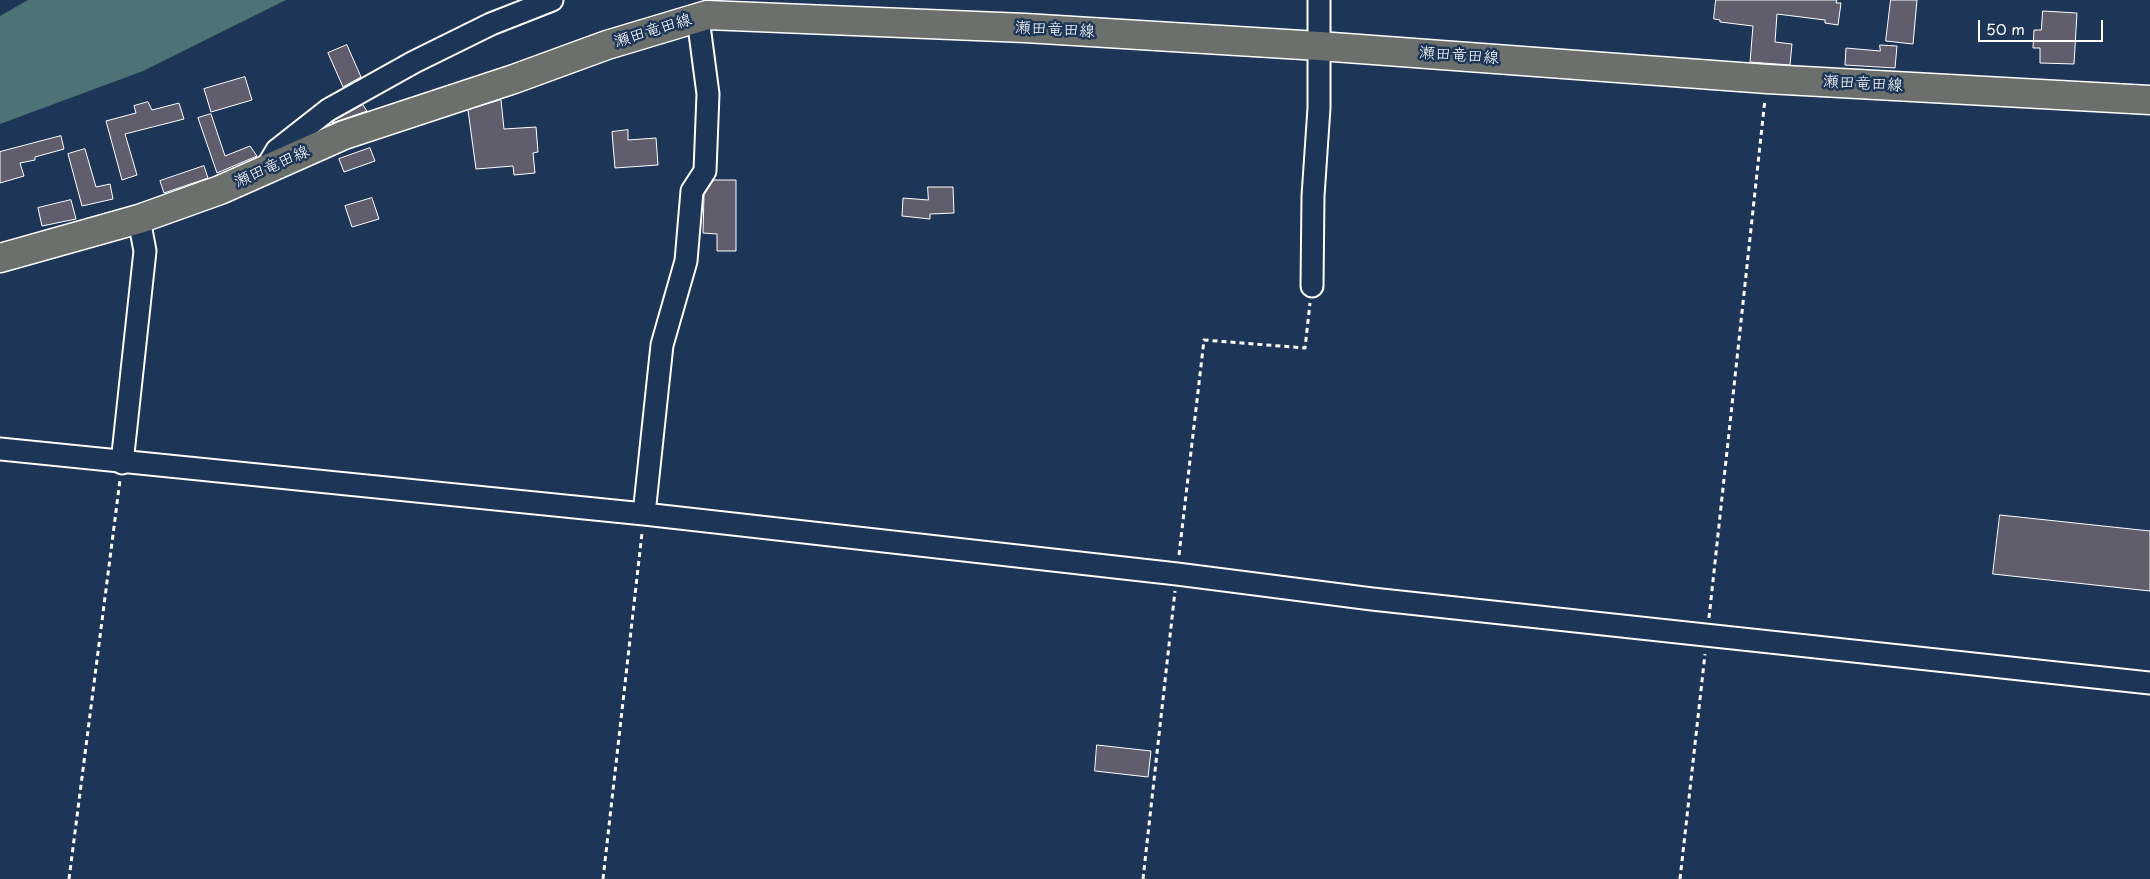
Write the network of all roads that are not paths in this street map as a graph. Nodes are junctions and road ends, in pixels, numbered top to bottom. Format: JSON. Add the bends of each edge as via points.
{"nodes":[{"id":1,"x":552,"y":0,"type":"edge"},
{"id":2,"x":1320,"y":0,"type":"edge"},
{"id":3,"x":703,"y":11,"type":"edge"},
{"id":4,"x":1319,"y":46,"type":"junction"},
{"id":5,"x":2150,"y":100,"type":"edge"},
{"id":6,"x":265,"y":170,"type":"junction"},
{"id":7,"x":139,"y":219,"type":"junction"},
{"id":8,"x":0,"y":258,"type":"edge"},
{"id":9,"x":1312,"y":286,"type":"road end"},
{"id":10,"x":0,"y":449,"type":"edge"},
{"id":11,"x":122,"y":463,"type":"junction"},
{"id":12,"x":644,"y":514,"type":"junction"},
{"id":13,"x":2150,"y":683,"type":"edge"}],
"edges":[{"from":1,"to":6,"type":"street","via":[[490,24],[328,110],[277,150]]},
{"from":2,"to":4,"type":"street"},
{"from":3,"to":4,"type":"main road","name":"瀬田竜田線"},
{"from":3,"to":6,"type":"main road","name":"瀬田竜田線","via":[[514,79],[344,135]]},
{"from":3,"to":12,"type":"street","via":[[708,94],[705,171],[692,191],[686,261],[662,345]]},
{"from":4,"to":5,"type":"main road","name":"瀬田竜田線","via":[[1767,79]]},
{"from":4,"to":9,"type":"street"},
{"from":6,"to":7,"type":"main road","name":"瀬田竜田線"},
{"from":7,"to":8,"type":"main road","name":"瀬田竜田線"},
{"from":7,"to":11,"type":"street","via":[[145,251]]},
{"from":10,"to":11,"type":"street"},
{"from":11,"to":12,"type":"street"},
{"from":12,"to":13,"type":"street","via":[[1382,600]]}]}
